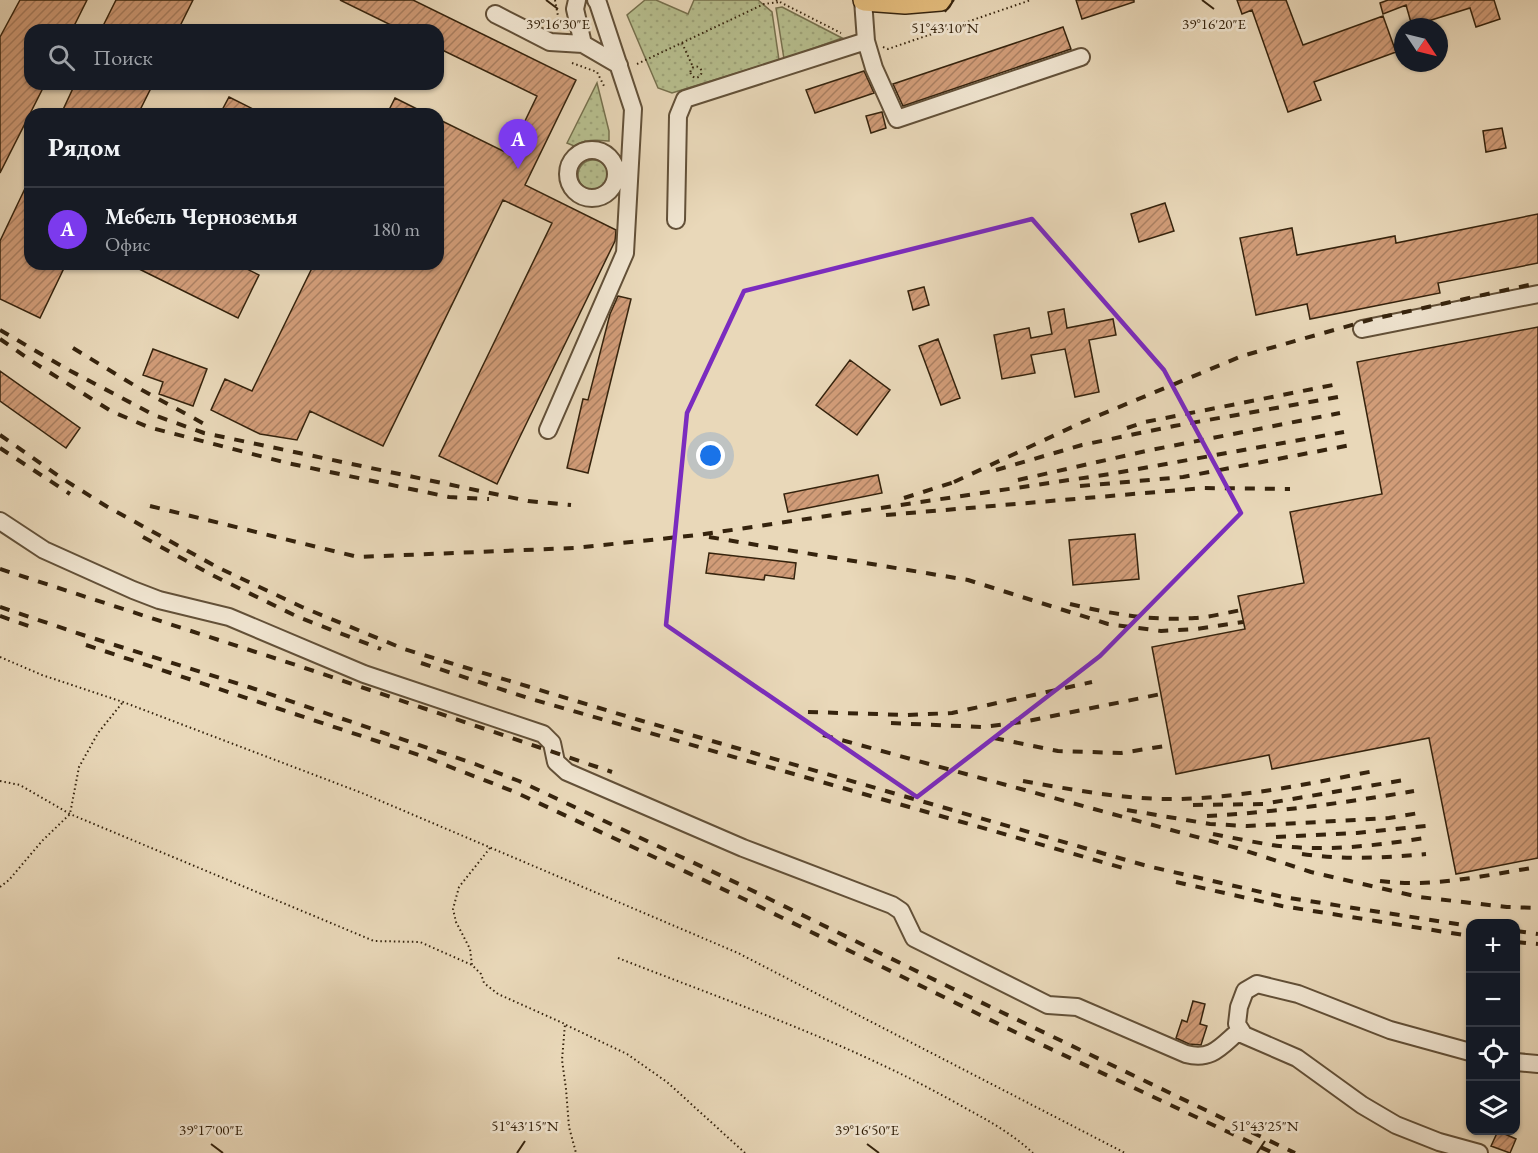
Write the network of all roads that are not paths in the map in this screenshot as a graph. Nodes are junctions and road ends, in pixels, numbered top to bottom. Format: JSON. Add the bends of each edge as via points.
{"nodes":[{"id":1,"x":577,"y":0,"type":"edge"},
{"id":2,"x":596,"y":0,"type":"edge"},
{"id":3,"x":864,"y":0,"type":"edge"},
{"id":4,"x":941,"y":0,"type":"edge"},
{"id":5,"x":495,"y":14,"type":"dead end"},
{"id":6,"x":866,"y":41,"type":"junction"},
{"id":7,"x":583,"y":44,"type":"junction"},
{"id":8,"x":1081,"y":57,"type":"dead end"},
{"id":9,"x":619,"y":65,"type":"junction"},
{"id":10,"x":632,"y":131,"type":"junction"},
{"id":11,"x":610,"y":158,"type":"junction"},
{"id":12,"x":606,"y":193,"type":"junction"},
{"id":13,"x":628,"y":212,"type":"junction"},
{"id":14,"x":676,"y":220,"type":"dead end"},
{"id":15,"x":1538,"y":294,"type":"edge"},
{"id":16,"x":1362,"y":329,"type":"dead end"},
{"id":17,"x":548,"y":430,"type":"dead end"},
{"id":18,"x":0,"y":521,"type":"edge"},
{"id":19,"x":1240,"y":1030,"type":"junction"},
{"id":20,"x":1466,"y":1051,"type":"edge"},
{"id":21,"x":1520,"y":1062,"type":"edge"},
{"id":22,"x":1538,"y":1064,"type":"edge"},
{"id":23,"x":1479,"y":1153,"type":"edge"}],
"edges":[{"from":1,"to":7,"type":"lane","via":[[575,9]]},
{"from":2,"to":9,"type":"lane"},
{"from":3,"to":4,"type":"main road"},
{"from":3,"to":6,"type":"lane"},
{"from":5,"to":7,"type":"lane","via":[[550,42]]},
{"from":6,"to":8,"type":"lane","via":[[897,119]]},
{"from":6,"to":14,"type":"lane","via":[[684,99],[678,116]]},
{"from":7,"to":9,"type":"lane"},
{"from":9,"to":10,"type":"lane","via":[[633,109]]},
{"from":10,"to":11,"type":"lane"},
{"from":10,"to":13,"type":"lane"},
{"from":11,"to":12,"type":"lane","via":[[616,172]]},
{"from":11,"to":12,"type":"lane","via":[[597,150],[582,152],[571,162],[569,170],[572,185],[584,196]]},
{"from":12,"to":13,"type":"lane"},
{"from":13,"to":17,"type":"lane","via":[[625,253]]},
{"from":15,"to":16,"type":"lane"},
{"from":18,"to":19,"type":"lane","via":[[44,550],[133,590],[229,617],[364,674],[543,734],[552,743],[556,762],[567,772],[743,848],[892,905],[901,911],[914,938],[1048,1005],[1077,1008],[1198,1057],[1208,1056]]},
{"from":19,"to":20,"type":"lane","via":[[1239,1007],[1245,991],[1257,984],[1298,994],[1390,1030]]},
{"from":19,"to":23,"type":"lane","via":[[1297,1058],[1396,1125]]},
{"from":21,"to":22,"type":"lane"}]}
